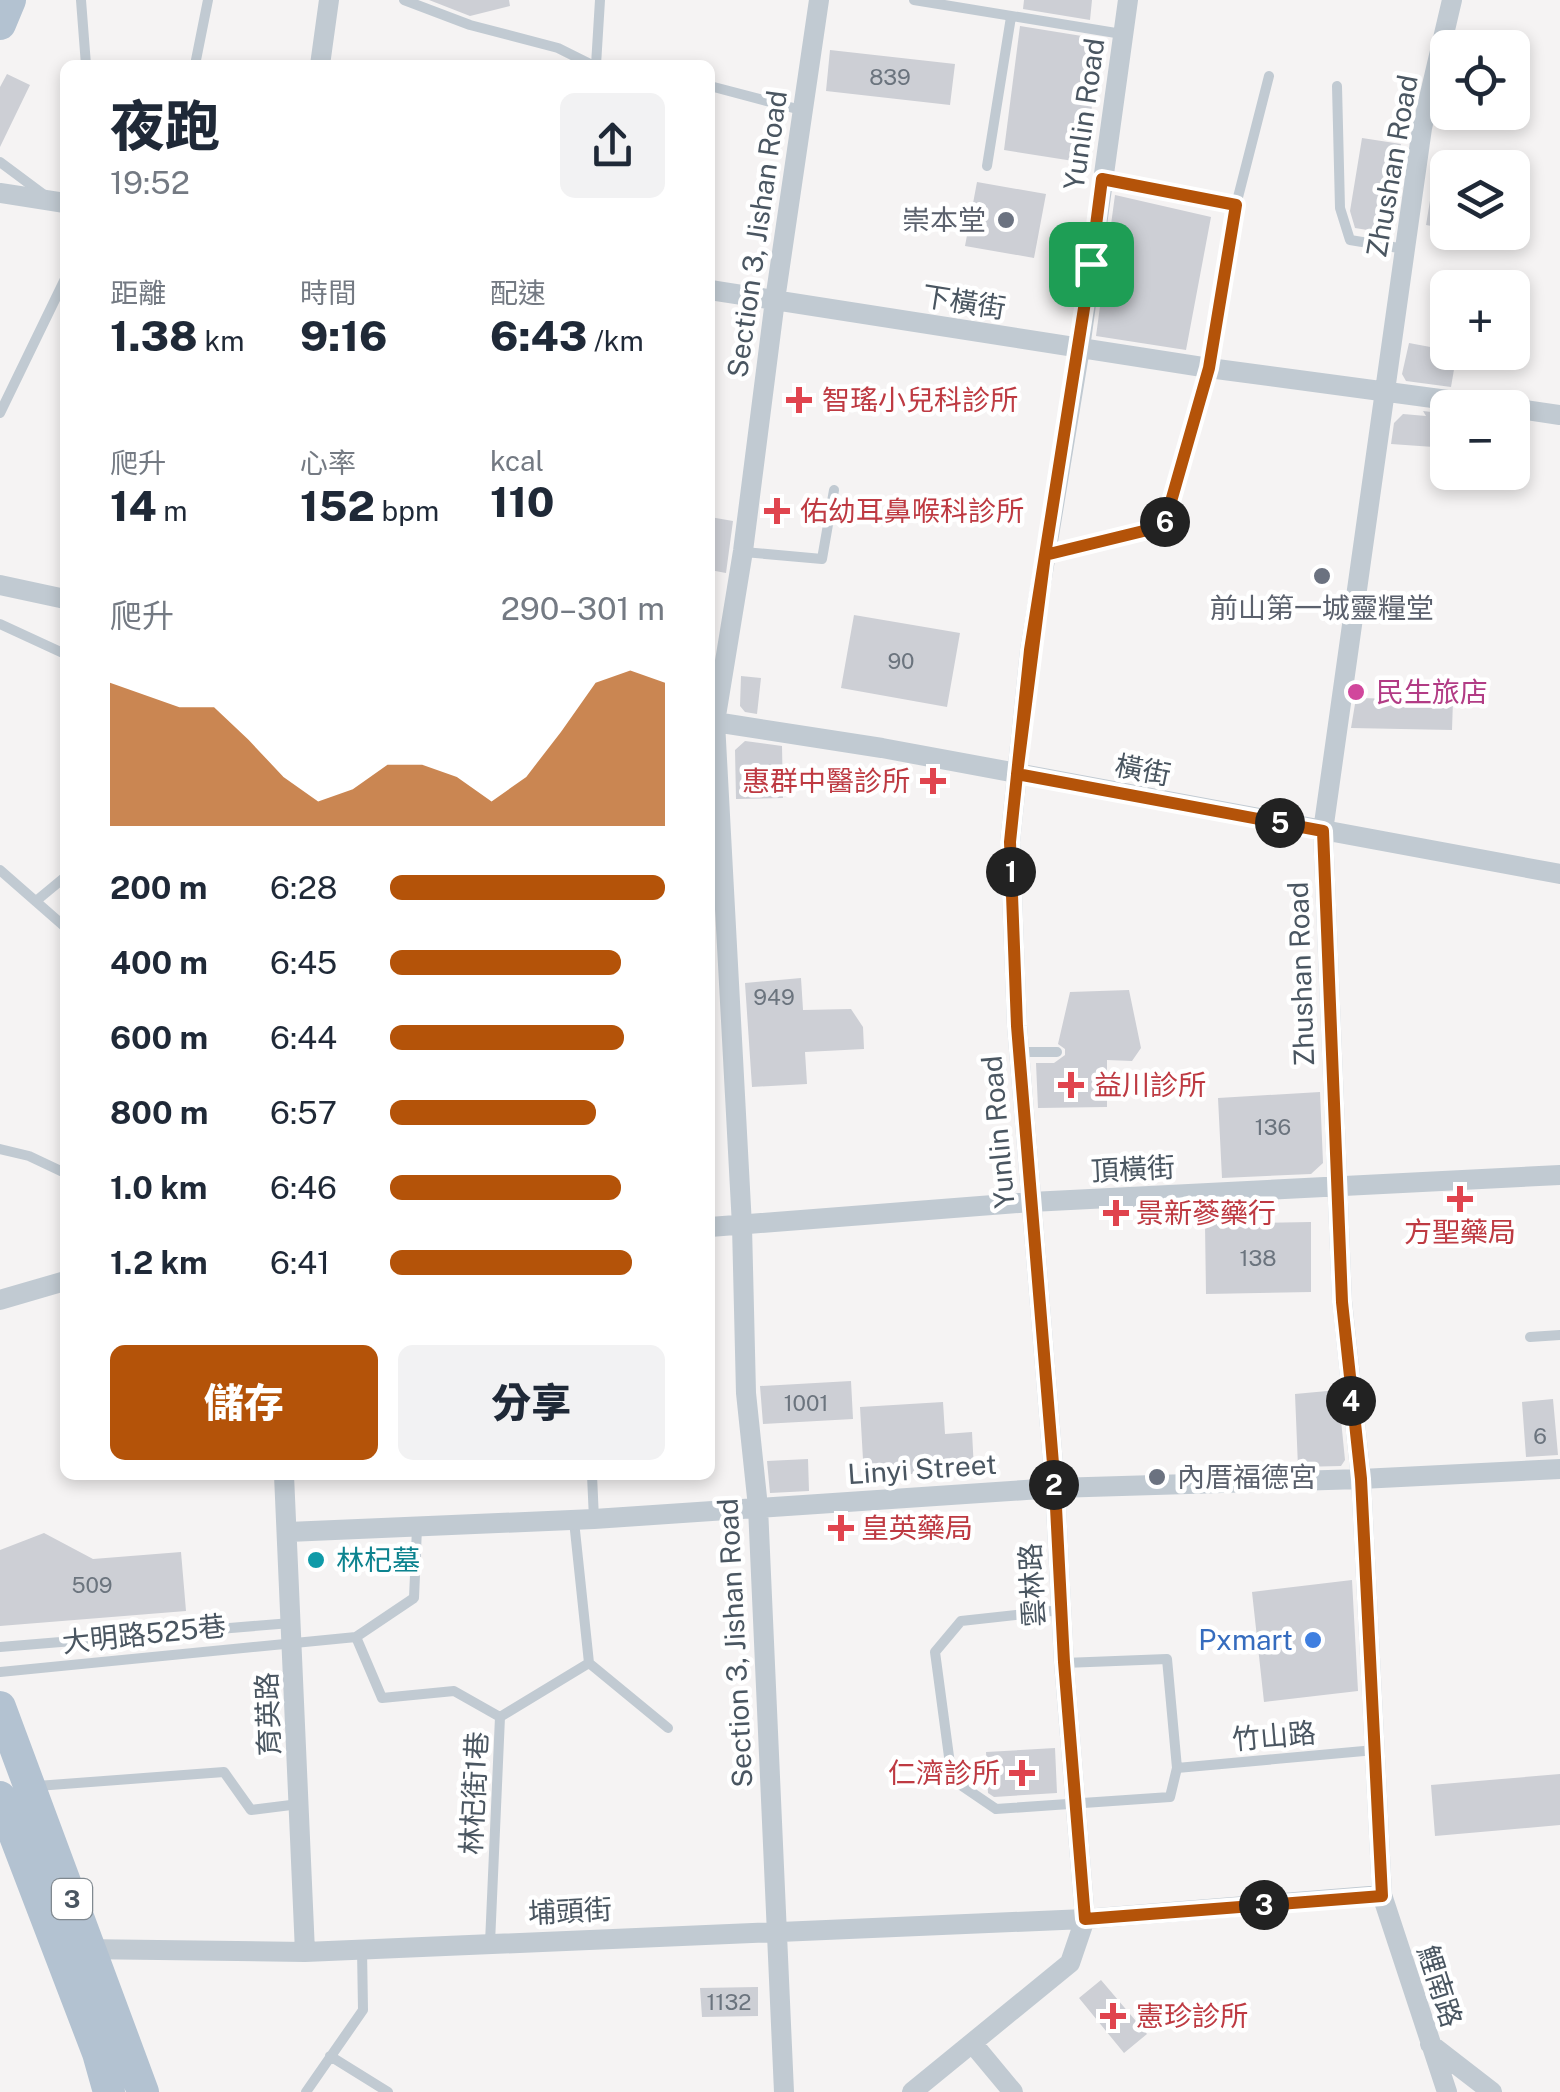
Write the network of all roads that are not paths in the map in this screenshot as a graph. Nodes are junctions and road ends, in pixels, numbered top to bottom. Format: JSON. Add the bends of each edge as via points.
{"nodes":[{"id":1,"x":10,"y":0,"type":"edge"},
{"id":2,"x":81,"y":0,"type":"edge"},
{"id":3,"x":208,"y":0,"type":"edge"},
{"id":4,"x":329,"y":0,"type":"edge"},
{"id":5,"x":404,"y":0,"type":"edge"},
{"id":6,"x":600,"y":0,"type":"edge"},
{"id":7,"x":819,"y":0,"type":"edge"},
{"id":8,"x":914,"y":0,"type":"edge"},
{"id":9,"x":1128,"y":0,"type":"edge"},
{"id":10,"x":1452,"y":0,"type":"edge"},
{"id":11,"x":968,"y":5,"type":"edge"},
{"id":12,"x":1012,"y":17,"type":"junction"},
{"id":13,"x":0,"y":24,"type":"edge"},
{"id":14,"x":1122,"y":34,"type":"junction"},
{"id":15,"x":86,"y":60,"type":"edge"},
{"id":16,"x":197,"y":60,"type":"edge"},
{"id":17,"x":321,"y":60,"type":"edge"},
{"id":18,"x":583,"y":60,"type":"edge"},
{"id":19,"x":594,"y":60,"type":"edge"},
{"id":20,"x":1269,"y":76,"type":"dead end"},
{"id":21,"x":1337,"y":86,"type":"dead end"},
{"id":22,"x":715,"y":87,"type":"edge"},
{"id":23,"x":801,"y":110,"type":"junction"},
{"id":24,"x":0,"y":162,"type":"edge"},
{"id":25,"x":987,"y":166,"type":"dead end"},
{"id":26,"x":1102,"y":179,"type":"junction"},
{"id":27,"x":0,"y":193,"type":"edge"},
{"id":28,"x":59,"y":202,"type":"edge"},
{"id":29,"x":1236,"y":205,"type":"junction"},
{"id":30,"x":1404,"y":250,"type":"junction"},
{"id":31,"x":60,"y":289,"type":"edge"},
{"id":32,"x":715,"y":291,"type":"edge"},
{"id":33,"x":774,"y":300,"type":"junction"},
{"id":34,"x":1080,"y":348,"type":"junction"},
{"id":35,"x":1209,"y":368,"type":"junction"},
{"id":36,"x":1384,"y":389,"type":"junction"},
{"id":37,"x":1430,"y":396,"type":"edge"},
{"id":38,"x":1530,"y":411,"type":"edge"},
{"id":39,"x":0,"y":414,"type":"edge"},
{"id":40,"x":1560,"y":416,"type":"edge"},
{"id":41,"x":834,"y":490,"type":"dead end"},
{"id":42,"x":742,"y":552,"type":"junction"},
{"id":43,"x":1045,"y":555,"type":"junction"},
{"id":44,"x":0,"y":585,"type":"edge"},
{"id":45,"x":60,"y":599,"type":"edge"},
{"id":46,"x":0,"y":624,"type":"edge"},
{"id":47,"x":60,"y":652,"type":"edge"},
{"id":48,"x":715,"y":706,"type":"edge"},
{"id":49,"x":715,"y":724,"type":"edge"},
{"id":50,"x":1017,"y":774,"type":"junction"},
{"id":51,"x":715,"y":823,"type":"edge"},
{"id":52,"x":1323,"y":831,"type":"junction"},
{"id":53,"x":716,"y":856,"type":"edge"},
{"id":54,"x":0,"y":870,"type":"edge"},
{"id":55,"x":1560,"y":874,"type":"edge"},
{"id":56,"x":60,"y":882,"type":"edge"},
{"id":57,"x":36,"y":901,"type":"junction"},
{"id":58,"x":60,"y":923,"type":"edge"},
{"id":59,"x":1019,"y":1052,"type":"junction"},
{"id":60,"x":1056,"y":1052,"type":"dead end"},
{"id":61,"x":0,"y":1150,"type":"edge"},
{"id":62,"x":60,"y":1171,"type":"edge"},
{"id":63,"x":1560,"y":1175,"type":"edge"},
{"id":64,"x":1338,"y":1186,"type":"junction"},
{"id":65,"x":1031,"y":1202,"type":"junction"},
{"id":66,"x":742,"y":1226,"type":"junction"},
{"id":67,"x":715,"y":1227,"type":"edge"},
{"id":68,"x":60,"y":1282,"type":"edge"},
{"id":69,"x":0,"y":1300,"type":"edge"},
{"id":70,"x":1560,"y":1334,"type":"edge"},
{"id":71,"x":1530,"y":1337,"type":"dead end"},
{"id":72,"x":1560,"y":1468,"type":"edge"},
{"id":73,"x":1361,"y":1479,"type":"junction"},
{"id":74,"x":284,"y":1480,"type":"edge"},
{"id":75,"x":591,"y":1480,"type":"edge"},
{"id":76,"x":1055,"y":1488,"type":"junction"},
{"id":77,"x":758,"y":1507,"type":"junction"},
{"id":78,"x":584,"y":1519,"type":"junction"},
{"id":79,"x":417,"y":1526,"type":"junction"},
{"id":80,"x":288,"y":1532,"type":"junction"},
{"id":81,"x":1061,"y":1610,"type":"junction"},
{"id":82,"x":292,"y":1633,"type":"junction"},
{"id":83,"x":356,"y":1637,"type":"junction"},
{"id":84,"x":0,"y":1648,"type":"edge"},
{"id":85,"x":1064,"y":1662,"type":"junction"},
{"id":86,"x":589,"y":1663,"type":"junction"},
{"id":87,"x":0,"y":1672,"type":"edge"},
{"id":88,"x":0,"y":1707,"type":"edge"},
{"id":89,"x":500,"y":1717,"type":"junction"},
{"id":90,"x":668,"y":1728,"type":"dead end"},
{"id":91,"x":1375,"y":1750,"type":"junction"},
{"id":92,"x":1177,"y":1768,"type":"junction"},
{"id":93,"x":16,"y":1791,"type":"edge"},
{"id":94,"x":299,"y":1804,"type":"junction"},
{"id":95,"x":1076,"y":1805,"type":"junction"},
{"id":96,"x":1382,"y":1896,"type":"junction"},
{"id":97,"x":1085,"y":1919,"type":"junction"},
{"id":98,"x":776,"y":1929,"type":"junction"},
{"id":99,"x":490,"y":1943,"type":"junction"},
{"id":100,"x":362,"y":1949,"type":"junction"},
{"id":101,"x":74,"y":1950,"type":"junction"},
{"id":102,"x":305,"y":1952,"type":"junction"},
{"id":103,"x":1429,"y":2043,"type":"junction"},
{"id":104,"x":973,"y":2044,"type":"junction"},
{"id":105,"x":330,"y":2056,"type":"junction"},
{"id":106,"x":109,"y":2092,"type":"edge"},
{"id":107,"x":143,"y":2092,"type":"edge"},
{"id":108,"x":306,"y":2092,"type":"edge"},
{"id":109,"x":388,"y":2092,"type":"edge"},
{"id":110,"x":784,"y":2092,"type":"edge"},
{"id":111,"x":912,"y":2092,"type":"edge"},
{"id":112,"x":1012,"y":2092,"type":"edge"},
{"id":113,"x":1447,"y":2092,"type":"edge"},
{"id":114,"x":1492,"y":2092,"type":"edge"}],
"edges":[{"from":1,"to":13,"type":"main road"},
{"from":2,"to":15,"type":"lane"},
{"from":3,"to":16,"type":"lane"},
{"from":4,"to":17,"type":"street"},
{"from":5,"to":18,"type":"lane"},
{"from":6,"to":19,"type":"lane"},
{"from":7,"to":23,"type":"street","name":"Section 3, Jishan Road"},
{"from":8,"to":11,"type":"lane"},
{"from":9,"to":14,"type":"street","name":"Yunlin Road"},
{"from":10,"to":30,"type":"street","name":"Zhushan Road","via":[[1422,128]]},
{"from":11,"to":12,"type":"lane"},
{"from":12,"to":14,"type":"lane"},
{"from":12,"to":25,"type":"lane"},
{"from":14,"to":26,"type":"street","name":"Yunlin Road"},
{"from":20,"to":29,"type":"lane"},
{"from":21,"to":30,"type":"lane","via":[[1340,208],[1350,240]]},
{"from":22,"to":23,"type":"lane"},
{"from":23,"to":33,"type":"street","name":"Section 3, Jishan Road"},
{"from":24,"to":28,"type":"lane"},
{"from":26,"to":29,"type":"lane"},
{"from":26,"to":34,"type":"street","name":"Yunlin Road"},
{"from":27,"to":28,"type":"street"},
{"from":29,"to":35,"type":"lane"},
{"from":30,"to":36,"type":"street","name":"Zhushan Road"},
{"from":31,"to":39,"type":"lane"},
{"from":32,"to":33,"type":"street","name":"下橫街"},
{"from":33,"to":34,"type":"street","name":"下橫街"},
{"from":33,"to":42,"type":"street","name":"Section 3, Jishan Road"},
{"from":34,"to":35,"type":"street","name":"下橫街"},
{"from":34,"to":43,"type":"street","name":"Yunlin Road"},
{"from":35,"to":36,"type":"street","name":"下橫街"},
{"from":35,"to":43,"type":"lane","via":[[1164,526]]},
{"from":36,"to":37,"type":"street","name":"下橫街"},
{"from":36,"to":52,"type":"street","name":"Zhushan Road"},
{"from":38,"to":40,"type":"street","name":"下橫街"},
{"from":41,"to":42,"type":"lane","via":[[822,559]]},
{"from":42,"to":48,"type":"street","name":"Section 3, Jishan Road"},
{"from":43,"to":50,"type":"street","name":"Yunlin Road"},
{"from":44,"to":45,"type":"street"},
{"from":46,"to":47,"type":"lane"},
{"from":49,"to":50,"type":"street","name":"橫街"},
{"from":50,"to":52,"type":"street","name":"橫街"},
{"from":50,"to":59,"type":"street","name":"Yunlin Road","via":[[1010,842]]},
{"from":51,"to":53,"type":"street","name":"Section 3, Jishan Road"},
{"from":52,"to":55,"type":"street","name":"橫街"},
{"from":52,"to":64,"type":"street","name":"Zhushan Road"},
{"from":53,"to":66,"type":"street","name":"Section 3, Jishan Road"},
{"from":54,"to":57,"type":"lane"},
{"from":56,"to":57,"type":"lane"},
{"from":57,"to":58,"type":"lane"},
{"from":59,"to":60,"type":"lane"},
{"from":59,"to":65,"type":"street","name":"Yunlin Road"},
{"from":61,"to":62,"type":"lane"},
{"from":63,"to":64,"type":"street","name":"頂橫街"},
{"from":64,"to":65,"type":"street","name":"頂橫街"},
{"from":64,"to":73,"type":"street","name":"Zhushan Road","via":[[1342,1302]]},
{"from":65,"to":66,"type":"street","name":"頂橫街"},
{"from":65,"to":76,"type":"street","name":"Yunlin Road"},
{"from":66,"to":67,"type":"street","name":"頂橫街"},
{"from":66,"to":77,"type":"street","name":"Section 3, Jishan Road","via":[[746,1393]]},
{"from":68,"to":69,"type":"street"},
{"from":70,"to":71,"type":"lane"},
{"from":72,"to":73,"type":"street","name":"Linyi Street"},
{"from":73,"to":76,"type":"street","name":"Linyi Street"},
{"from":73,"to":91,"type":"street","name":"Zhushan Road"},
{"from":74,"to":80,"type":"street","name":"育英路"},
{"from":75,"to":78,"type":"lane"},
{"from":76,"to":77,"type":"street","name":"Linyi Street"},
{"from":76,"to":81,"type":"street","name":"雲林路"},
{"from":77,"to":78,"type":"street","name":"Linyi Street"},
{"from":77,"to":98,"type":"street","name":"Section 3, Jishan Road"},
{"from":78,"to":79,"type":"street","name":"Linyi Street"},
{"from":78,"to":86,"type":"lane"},
{"from":79,"to":80,"type":"street","name":"Linyi Street"},
{"from":79,"to":83,"type":"lane","via":[[414,1598]]},
{"from":80,"to":82,"type":"street","name":"育英路"},
{"from":81,"to":85,"type":"street","name":"雲林路"},
{"from":81,"to":95,"type":"lane","via":[[961,1622],[934,1652],[952,1779],[996,1809]]},
{"from":82,"to":83,"type":"lane"},
{"from":82,"to":84,"type":"lane"},
{"from":82,"to":87,"type":"lane","name":"大明路525巷"},
{"from":82,"to":94,"type":"street","name":"育英路"},
{"from":83,"to":89,"type":"lane","name":"林杞街1巷","via":[[382,1698],[454,1691]]},
{"from":85,"to":92,"type":"lane","via":[[1167,1660]]},
{"from":85,"to":95,"type":"street","name":"雲林路"},
{"from":86,"to":89,"type":"lane"},
{"from":86,"to":90,"type":"lane"},
{"from":88,"to":93,"type":"main road","number":"3"},
{"from":89,"to":99,"type":"lane","name":"林杞街1巷"},
{"from":91,"to":92,"type":"lane","name":"竹山路"},
{"from":91,"to":96,"type":"street","name":"Zhushan Road"},
{"from":92,"to":95,"type":"lane","via":[[1170,1797]]},
{"from":93,"to":94,"type":"lane","via":[[224,1772],[251,1810]]},
{"from":93,"to":101,"type":"main road","number":"3"},
{"from":94,"to":102,"type":"street","name":"育英路"},
{"from":95,"to":97,"type":"street","name":"雲林路"},
{"from":96,"to":97,"type":"street","name":"埔頭街"},
{"from":96,"to":103,"type":"street","name":"鯉南路"},
{"from":97,"to":98,"type":"street","name":"埔頭街"},
{"from":97,"to":104,"type":"street","via":[[1070,1963]]},
{"from":98,"to":99,"type":"street","name":"埔頭街"},
{"from":98,"to":110,"type":"street","name":"Section 3, Jishan Road"},
{"from":99,"to":100,"type":"street","name":"埔頭街"},
{"from":100,"to":102,"type":"street","name":"埔頭街"},
{"from":100,"to":105,"type":"lane","via":[[363,2010]]},
{"from":101,"to":102,"type":"street","name":"埔頭街"},
{"from":101,"to":106,"type":"main road","number":"3"},
{"from":101,"to":107,"type":"main road","number":"3"},
{"from":103,"to":113,"type":"street","name":"鯉南路"},
{"from":103,"to":114,"type":"street"},
{"from":104,"to":111,"type":"street"},
{"from":104,"to":112,"type":"street"},
{"from":105,"to":108,"type":"lane"},
{"from":105,"to":109,"type":"lane"}]}
